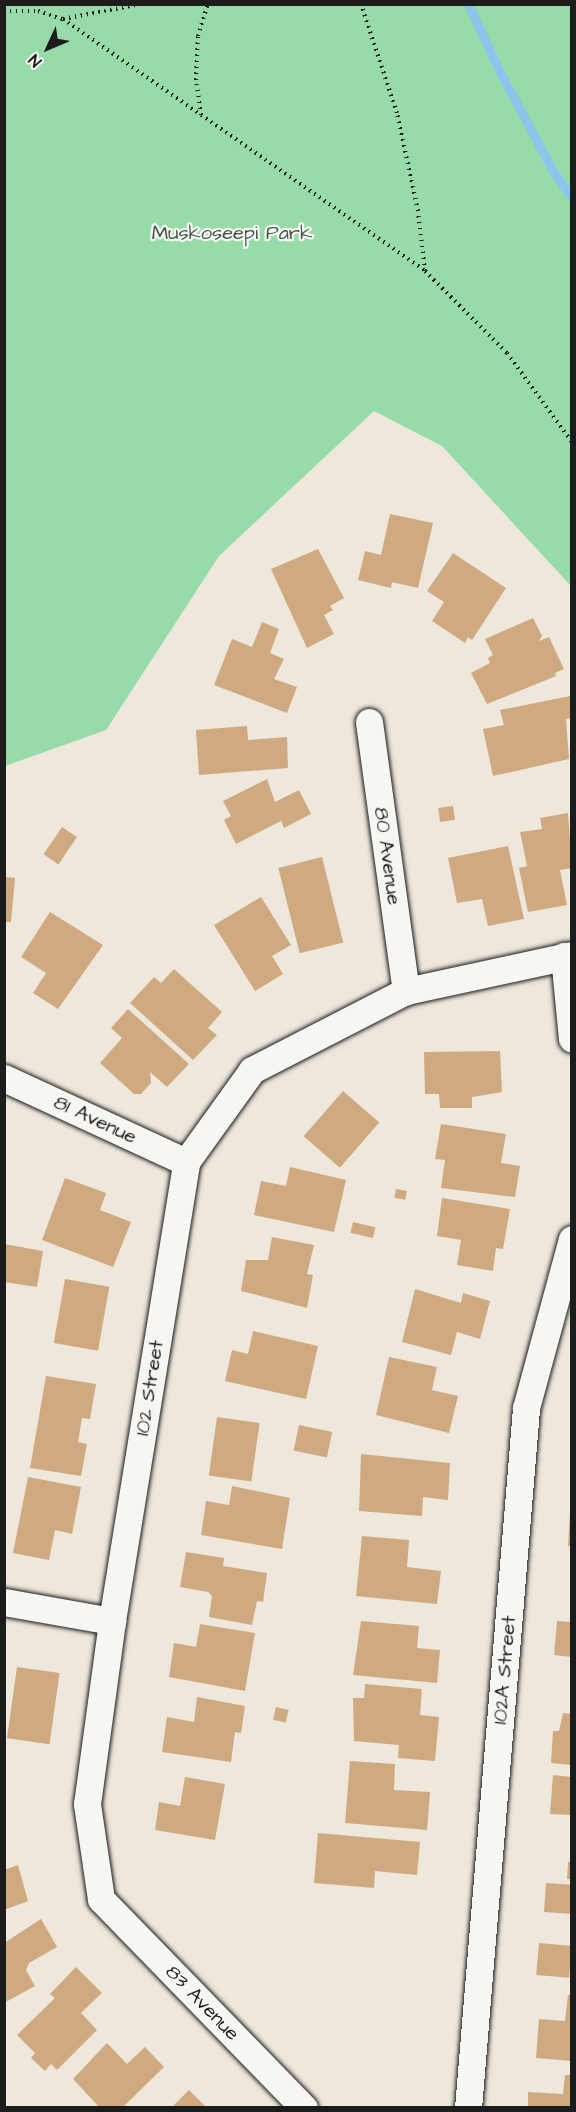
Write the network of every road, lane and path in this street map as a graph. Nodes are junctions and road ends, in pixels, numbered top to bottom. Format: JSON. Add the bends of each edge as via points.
{"nodes":[{"id":1,"x":141,"y":4,"type":"edge"},
{"id":2,"x":208,"y":4,"type":"edge"},
{"id":3,"x":361,"y":4,"type":"edge"},
{"id":4,"x":4,"y":11,"type":"edge"},
{"id":5,"x":63,"y":20,"type":"junction"},
{"id":6,"x":201,"y":116,"type":"junction"},
{"id":7,"x":425,"y":272,"type":"junction"},
{"id":8,"x":572,"y":441,"type":"edge"},
{"id":9,"x":369,"y":722,"type":"dead end"},
{"id":10,"x":568,"y":956,"type":"edge"},
{"id":11,"x":406,"y":991,"type":"junction"},
{"id":12,"x":572,"y":1040,"type":"edge"},
{"id":13,"x":4,"y":1078,"type":"edge"},
{"id":14,"x":186,"y":1162,"type":"junction"},
{"id":15,"x":572,"y":1239,"type":"edge"},
{"id":16,"x":4,"y":1602,"type":"edge"},
{"id":17,"x":112,"y":1621,"type":"junction"},
{"id":18,"x":101,"y":1899,"type":"joint"},
{"id":19,"x":304,"y":2108,"type":"edge"},
{"id":20,"x":468,"y":2108,"type":"edge"}],
"edges":[{"from":1,"to":5,"type":"path"},
{"from":2,"to":6,"type":"path","via":[[198,36],[196,80]]},
{"from":3,"to":7,"type":"path","via":[[397,113],[418,211]]},
{"from":4,"to":5,"type":"path","via":[[38,11]]},
{"from":5,"to":6,"type":"path"},
{"from":6,"to":7,"type":"path"},
{"from":7,"to":8,"type":"path","via":[[507,353]]},
{"from":9,"to":11,"type":"street","name":"80 Avenue"},
{"from":10,"to":11,"type":"street","name":"102 Street"},
{"from":10,"to":12,"type":"street"},
{"from":11,"to":14,"type":"street","name":"102 Street","via":[[252,1070]]},
{"from":13,"to":14,"type":"street","name":"81 Avenue"},
{"from":14,"to":17,"type":"street","name":"102 Street"},
{"from":15,"to":20,"type":"street","name":"102A Street","via":[[526,1408]]},
{"from":16,"to":17,"type":"street"},
{"from":17,"to":18,"type":"street","name":"102 Street","via":[[87,1804]]},
{"from":18,"to":19,"type":"street","name":"83 Avenue"}]}
